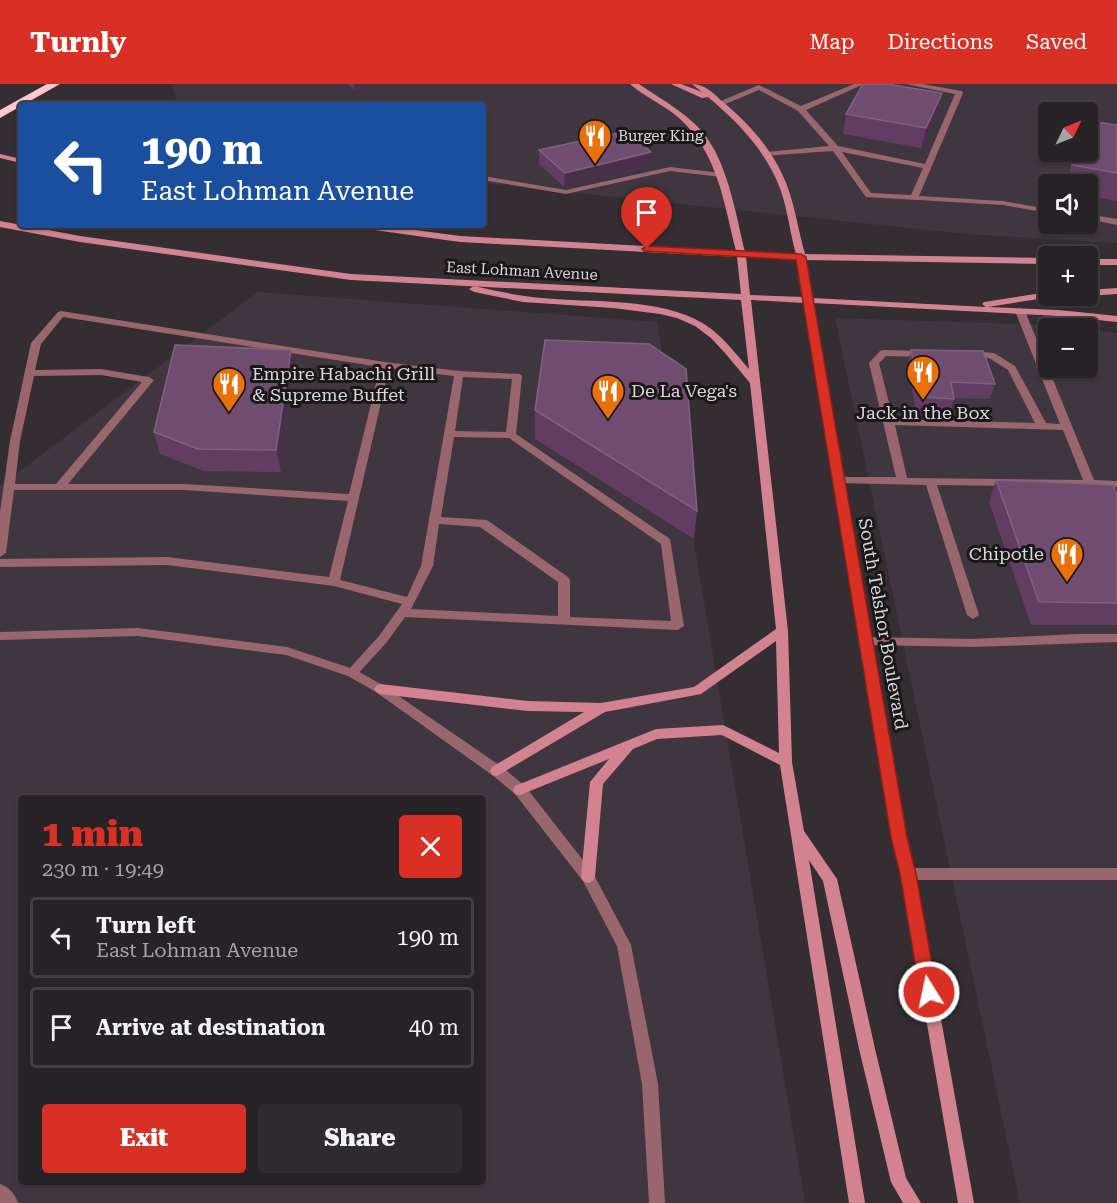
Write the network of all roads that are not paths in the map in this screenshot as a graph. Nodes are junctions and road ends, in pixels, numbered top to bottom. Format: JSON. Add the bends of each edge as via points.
{"nodes":[{"id":1,"x":55,"y":84,"type":"edge"},
{"id":2,"x":61,"y":84,"type":"edge"},
{"id":3,"x":634,"y":84,"type":"edge"},
{"id":4,"x":675,"y":84,"type":"edge"},
{"id":5,"x":696,"y":84,"type":"edge"},
{"id":6,"x":860,"y":84,"type":"edge"},
{"id":7,"x":909,"y":84,"type":"edge"},
{"id":8,"x":962,"y":84,"type":"edge"},
{"id":9,"x":759,"y":85,"type":"edge"},
{"id":10,"x":959,"y":93,"type":"junction"},
{"id":11,"x":24,"y":102,"type":"edge"},
{"id":12,"x":45,"y":102,"type":"edge"},
{"id":13,"x":720,"y":103,"type":"junction"},
{"id":14,"x":18,"y":106,"type":"edge"},
{"id":15,"x":801,"y":109,"type":"junction"},
{"id":16,"x":0,"y":116,"type":"edge"},
{"id":17,"x":835,"y":148,"type":"junction"},
{"id":18,"x":766,"y":154,"type":"junction"},
{"id":19,"x":0,"y":156,"type":"edge"},
{"id":20,"x":18,"y":160,"type":"edge"},
{"id":21,"x":928,"y":167,"type":"junction"},
{"id":22,"x":721,"y":174,"type":"junction"},
{"id":23,"x":486,"y":179,"type":"edge"},
{"id":24,"x":914,"y":198,"type":"junction"},
{"id":25,"x":1038,"y":209,"type":"edge"},
{"id":26,"x":1098,"y":219,"type":"edge"},
{"id":27,"x":1117,"y":222,"type":"edge"},
{"id":28,"x":0,"y":224,"type":"edge"},
{"id":29,"x":18,"y":227,"type":"edge"},
{"id":30,"x":21,"y":228,"type":"edge"},
{"id":31,"x":381,"y":228,"type":"edge"},
{"id":32,"x":741,"y":254,"type":"junction"},
{"id":33,"x":801,"y":257,"type":"junction"},
{"id":34,"x":1038,"y":261,"type":"edge"},
{"id":35,"x":1098,"y":262,"type":"edge"},
{"id":36,"x":1117,"y":262,"type":"edge"},
{"id":37,"x":434,"y":281,"type":"junction"},
{"id":38,"x":1117,"y":291,"type":"edge"},
{"id":39,"x":1098,"y":292,"type":"edge"},
{"id":40,"x":1038,"y":296,"type":"edge"},
{"id":41,"x":746,"y":297,"type":"junction"},
{"id":42,"x":808,"y":300,"type":"junction"},
{"id":43,"x":959,"y":308,"type":"junction"},
{"id":44,"x":1020,"y":311,"type":"junction"},
{"id":45,"x":1117,"y":319,"type":"edge"},
{"id":46,"x":937,"y":354,"type":"edge"},
{"id":47,"x":959,"y":354,"type":"edge"},
{"id":48,"x":385,"y":365,"type":"junction"},
{"id":49,"x":30,"y":373,"type":"junction"},
{"id":50,"x":459,"y":374,"type":"junction"},
{"id":51,"x":755,"y":383,"type":"junction"},
{"id":52,"x":889,"y":422,"type":"junction"},
{"id":53,"x":1042,"y":426,"type":"junction"},
{"id":54,"x":1068,"y":427,"type":"junction"},
{"id":55,"x":449,"y":434,"type":"junction"},
{"id":56,"x":511,"y":435,"type":"junction"},
{"id":57,"x":838,"y":480,"type":"junction"},
{"id":58,"x":902,"y":481,"type":"junction"},
{"id":59,"x":930,"y":481,"type":"junction"},
{"id":60,"x":1089,"y":482,"type":"junction"},
{"id":61,"x":1117,"y":484,"type":"edge"},
{"id":62,"x":9,"y":487,"type":"junction"},
{"id":63,"x":59,"y":487,"type":"junction"},
{"id":64,"x":354,"y":498,"type":"junction"},
{"id":65,"x":434,"y":520,"type":"junction"},
{"id":66,"x":0,"y":553,"type":"edge"},
{"id":67,"x":0,"y":563,"type":"edge"},
{"id":68,"x":334,"y":582,"type":"junction"},
{"id":69,"x":410,"y":602,"type":"junction"},
{"id":70,"x":402,"y":613,"type":"junction"},
{"id":71,"x":974,"y":615,"type":"dead end"},
{"id":72,"x":564,"y":620,"type":"junction"},
{"id":73,"x":782,"y":631,"type":"junction"},
{"id":74,"x":0,"y":636,"type":"edge"},
{"id":75,"x":1117,"y":638,"type":"edge"},
{"id":76,"x":866,"y":641,"type":"junction"},
{"id":77,"x":352,"y":673,"type":"junction"},
{"id":78,"x":380,"y":689,"type":"junction"},
{"id":79,"x":601,"y":708,"type":"junction"},
{"id":80,"x":629,"y":745,"type":"junction"},
{"id":81,"x":786,"y":762,"type":"junction"},
{"id":82,"x":497,"y":771,"type":"junction"},
{"id":83,"x":520,"y":790,"type":"junction"},
{"id":84,"x":797,"y":831,"type":"junction"},
{"id":85,"x":908,"y":874,"type":"junction"},
{"id":86,"x":1117,"y":874,"type":"edge"},
{"id":87,"x":588,"y":877,"type":"junction"},
{"id":88,"x":0,"y":1192,"type":"edge"},
{"id":89,"x":10,"y":1203,"type":"edge"},
{"id":90,"x":657,"y":1203,"type":"edge"},
{"id":91,"x":857,"y":1203,"type":"edge"},
{"id":92,"x":913,"y":1203,"type":"edge"},
{"id":93,"x":966,"y":1203,"type":"edge"}],
"edges":[{"from":1,"to":11,"type":"highway"},
{"from":2,"to":12,"type":"highway"},
{"from":3,"to":22,"type":"main road","via":[[681,116],[704,139]]},
{"from":4,"to":13,"type":"main road"},
{"from":5,"to":13,"type":"main road","name":"South Telshor Boulevard"},
{"from":6,"to":15,"type":"street"},
{"from":7,"to":10,"type":"street"},
{"from":8,"to":10,"type":"street"},
{"from":9,"to":13,"type":"street"},
{"from":9,"to":15,"type":"street"},
{"from":10,"to":21,"type":"street"},
{"from":13,"to":18,"type":"main road","name":"South Telshor Boulevard","via":[[750,129]]},
{"from":14,"to":16,"type":"highway"},
{"from":15,"to":17,"type":"street"},
{"from":17,"to":18,"type":"street"},
{"from":17,"to":21,"type":"street"},
{"from":17,"to":24,"type":"street","via":[[868,195]]},
{"from":18,"to":33,"type":"main road","name":"South Telshor Boulevard","via":[[781,181]]},
{"from":19,"to":20,"type":"main road"},
{"from":21,"to":24,"type":"street"},
{"from":22,"to":23,"type":"street","via":[[670,169],[566,192]]},
{"from":22,"to":32,"type":"main road"},
{"from":24,"to":25,"type":"street","via":[[1003,203]]},
{"from":26,"to":27,"type":"street"},
{"from":28,"to":29,"type":"main road","name":"East Lohman Avenue"},
{"from":30,"to":37,"type":"main road","name":"East Lohman Avenue","via":[[351,277]]},
{"from":31,"to":32,"type":"main road","name":"East Lohman Avenue","via":[[460,239]]},
{"from":32,"to":33,"type":"main road","name":"East Lohman Avenue"},
{"from":32,"to":41,"type":"main road"},
{"from":33,"to":34,"type":"main road","name":"East Lohman Avenue"},
{"from":33,"to":42,"type":"main road","name":"South Telshor Boulevard"},
{"from":35,"to":36,"type":"main road"},
{"from":37,"to":41,"type":"main road","name":"East Lohman Avenue"},
{"from":37,"to":51,"type":"main road","via":[[523,299],[637,308],[683,317],[714,336]]},
{"from":38,"to":39,"type":"main road"},
{"from":40,"to":43,"type":"main road"},
{"from":41,"to":42,"type":"main road","name":"East Lohman Avenue"},
{"from":41,"to":51,"type":"main road"},
{"from":42,"to":43,"type":"main road","name":"East Lohman Avenue"},
{"from":42,"to":57,"type":"main road","name":"South Telshor Boulevard"},
{"from":43,"to":44,"type":"main road","name":"East Lohman Avenue"},
{"from":44,"to":45,"type":"main road","name":"East Lohman Avenue"},
{"from":44,"to":54,"type":"street"},
{"from":46,"to":52,"type":"street","via":[[883,352],[874,363]]},
{"from":47,"to":53,"type":"street","via":[[991,355],[1012,368]]},
{"from":48,"to":49,"type":"street","via":[[61,314],[36,343]]},
{"from":48,"to":50,"type":"street"},
{"from":48,"to":64,"type":"street"},
{"from":49,"to":62,"type":"street"},
{"from":49,"to":63,"type":"street","via":[[101,372],[149,380]]},
{"from":50,"to":55,"type":"street"},
{"from":50,"to":56,"type":"street","via":[[517,376]]},
{"from":51,"to":73,"type":"main road"},
{"from":52,"to":53,"type":"street"},
{"from":52,"to":58,"type":"street"},
{"from":53,"to":54,"type":"street"},
{"from":54,"to":60,"type":"street"},
{"from":55,"to":56,"type":"street"},
{"from":55,"to":65,"type":"street"},
{"from":56,"to":72,"type":"street","via":[[666,542],[678,626]]},
{"from":57,"to":58,"type":"street"},
{"from":57,"to":76,"type":"main road","name":"South Telshor Boulevard"},
{"from":58,"to":59,"type":"street"},
{"from":59,"to":60,"type":"street"},
{"from":59,"to":71,"type":"street"},
{"from":60,"to":61,"type":"street"},
{"from":62,"to":63,"type":"street"},
{"from":62,"to":66,"type":"street"},
{"from":63,"to":64,"type":"street","via":[[184,487]]},
{"from":64,"to":68,"type":"street"},
{"from":65,"to":69,"type":"street","via":[[427,566]]},
{"from":65,"to":72,"type":"street","via":[[483,523],[564,580]]},
{"from":67,"to":68,"type":"street","via":[[167,561]]},
{"from":68,"to":69,"type":"street"},
{"from":69,"to":70,"type":"street"},
{"from":70,"to":72,"type":"street"},
{"from":70,"to":77,"type":"street"},
{"from":73,"to":79,"type":"main road","via":[[698,691]]},
{"from":73,"to":81,"type":"main road"},
{"from":74,"to":77,"type":"street","via":[[138,632],[287,651]]},
{"from":75,"to":76,"type":"street","via":[[972,643]]},
{"from":76,"to":85,"type":"main road","name":"South Telshor Boulevard"},
{"from":77,"to":78,"type":"street"},
{"from":78,"to":79,"type":"main road","via":[[528,706]]},
{"from":78,"to":82,"type":"street"},
{"from":79,"to":82,"type":"main road"},
{"from":80,"to":81,"type":"main road","via":[[656,734],[723,730]]},
{"from":80,"to":83,"type":"main road"},
{"from":80,"to":87,"type":"main road","via":[[597,782]]},
{"from":81,"to":84,"type":"main road"},
{"from":82,"to":83,"type":"street"},
{"from":83,"to":87,"type":"street"},
{"from":84,"to":91,"type":"main road"},
{"from":84,"to":92,"type":"main road","via":[[831,879],[899,1182]]},
{"from":85,"to":86,"type":"street"},
{"from":85,"to":93,"type":"main road","name":"South Telshor Boulevard"},
{"from":87,"to":90,"type":"street","via":[[624,945],[650,1084]]},
{"from":88,"to":89,"type":"street"}]}
